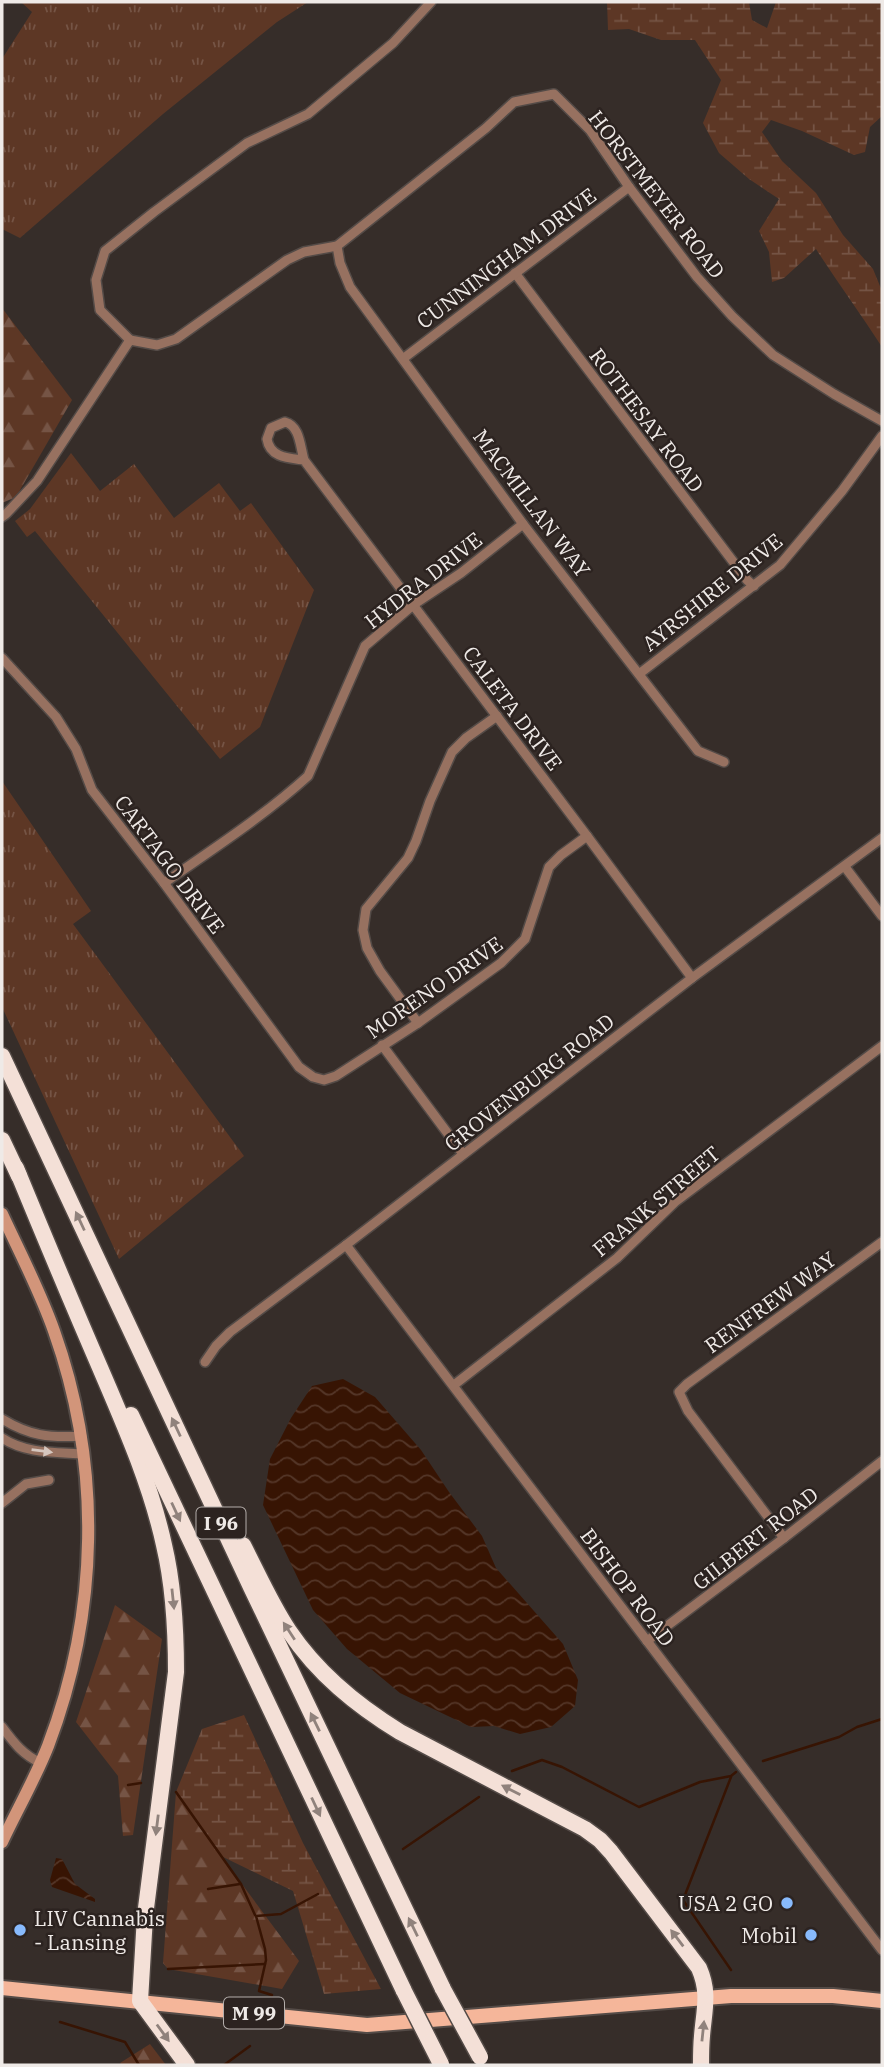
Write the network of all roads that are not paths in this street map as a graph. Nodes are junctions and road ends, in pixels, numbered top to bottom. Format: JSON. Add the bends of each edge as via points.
{"nodes":[{"id":1,"x":431,"y":2,"type":"edge"},
{"id":2,"x":629,"y":187,"type":"junction"},
{"id":3,"x":337,"y":246,"type":"junction"},
{"id":4,"x":514,"y":273,"type":"junction"},
{"id":5,"x":130,"y":340,"type":"junction"},
{"id":6,"x":404,"y":358,"type":"junction"},
{"id":7,"x":882,"y":421,"type":"edge"},
{"id":8,"x":882,"y":436,"type":"edge"},
{"id":9,"x":304,"y":460,"type":"junction"},
{"id":10,"x":2,"y":517,"type":"edge"},
{"id":11,"x":523,"y":524,"type":"junction"},
{"id":12,"x":754,"y":586,"type":"junction"},
{"id":13,"x":413,"y":605,"type":"junction"},
{"id":14,"x":2,"y":658,"type":"edge"},
{"id":15,"x":639,"y":674,"type":"junction"},
{"id":16,"x":497,"y":716,"type":"junction"},
{"id":17,"x":724,"y":762,"type":"dead end"},
{"id":18,"x":587,"y":836,"type":"junction"},
{"id":19,"x":882,"y":838,"type":"edge"},
{"id":20,"x":845,"y":867,"type":"junction"},
{"id":21,"x":164,"y":883,"type":"junction"},
{"id":22,"x":882,"y":916,"type":"edge"},
{"id":23,"x":692,"y":978,"type":"junction"},
{"id":24,"x":418,"y":1023,"type":"junction"},
{"id":25,"x":382,"y":1045,"type":"junction"},
{"id":26,"x":882,"y":1046,"type":"edge"},
{"id":27,"x":2,"y":1056,"type":"edge"},
{"id":28,"x":324,"y":1080,"type":"joint"},
{"id":29,"x":2,"y":1140,"type":"edge"},
{"id":30,"x":463,"y":1154,"type":"junction"},
{"id":31,"x":16,"y":1168,"type":"junction"},
{"id":32,"x":2,"y":1214,"type":"edge"},
{"id":33,"x":882,"y":1242,"type":"edge"},
{"id":34,"x":346,"y":1245,"type":"junction"},
{"id":35,"x":205,"y":1362,"type":"dead end"},
{"id":36,"x":454,"y":1385,"type":"junction"},
{"id":37,"x":2,"y":1419,"type":"edge"},
{"id":38,"x":82,"y":1436,"type":"junction"},
{"id":39,"x":2,"y":1438,"type":"edge"},
{"id":40,"x":84,"y":1454,"type":"junction"},
{"id":41,"x":190,"y":1458,"type":"junction"},
{"id":42,"x":882,"y":1461,"type":"edge"},
{"id":43,"x":49,"y":1480,"type":"dead end"},
{"id":44,"x":2,"y":1503,"type":"edge"},
{"id":45,"x":785,"y":1538,"type":"junction"},
{"id":46,"x":647,"y":1641,"type":"junction"},
{"id":47,"x":2,"y":1727,"type":"edge"},
{"id":48,"x":41,"y":1763,"type":"junction"},
{"id":49,"x":2,"y":1842,"type":"edge"},
{"id":50,"x":882,"y":1950,"type":"edge"},
{"id":51,"x":2,"y":1988,"type":"edge"},
{"id":52,"x":706,"y":1998,"type":"junction"},
{"id":53,"x":140,"y":2001,"type":"junction"},
{"id":54,"x":882,"y":2001,"type":"edge"},
{"id":55,"x":482,"y":2061,"type":"edge"},
{"id":56,"x":187,"y":2065,"type":"edge"},
{"id":57,"x":441,"y":2065,"type":"edge"},
{"id":58,"x":701,"y":2065,"type":"edge"}],
"edges":[{"from":1,"to":5,"type":"street","via":[[393,43],[308,114],[247,143],[105,251],[96,280],[100,310]]},
{"from":2,"to":3,"type":"street","name":"HORSTMEYER ROAD","via":[[590,130],[554,94],[514,102]]},
{"from":2,"to":4,"type":"street","name":"CUNNINGHAM DRIVE"},
{"from":2,"to":7,"type":"street","name":"HORSTMEYER ROAD","via":[[697,276],[773,355]]},
{"from":3,"to":5,"type":"street","via":[[287,260],[176,339],[156,345]]},
{"from":3,"to":6,"type":"street","name":"MACMILLAN WAY","via":[[350,287]]},
{"from":4,"to":6,"type":"street","name":"CUNNINGHAM DRIVE"},
{"from":4,"to":12,"type":"street","name":"ROTHESAY ROAD"},
{"from":5,"to":10,"type":"street","via":[[37,481]]},
{"from":6,"to":11,"type":"street","name":"MACMILLAN WAY"},
{"from":8,"to":12,"type":"street","name":"AYRSHIRE DRIVE","via":[[809,533]]},
{"from":9,"to":9,"type":"street","name":"CALETA DRIVE","via":[[291,424],[271,428],[267,439],[271,451]]},
{"from":9,"to":13,"type":"street","name":"CALETA DRIVE"},
{"from":11,"to":13,"type":"street","name":"HYDRA DRIVE"},
{"from":11,"to":15,"type":"street","name":"MACMILLAN WAY"},
{"from":12,"to":15,"type":"street","name":"AYRSHIRE DRIVE"},
{"from":13,"to":16,"type":"street","name":"CALETA DRIVE"},
{"from":13,"to":21,"type":"street","name":"HYDRA DRIVE","via":[[365,646],[308,776],[231,838]]},
{"from":14,"to":21,"type":"street","name":"CARTAGO DRIVE","via":[[56,717],[76,748],[92,790]]},
{"from":15,"to":17,"type":"street","name":"MACMILLAN WAY","via":[[698,751]]},
{"from":16,"to":18,"type":"street","name":"CALETA DRIVE"},
{"from":16,"to":24,"type":"street","via":[[452,752],[408,858],[366,909],[363,930],[367,948]]},
{"from":18,"to":23,"type":"street","name":"CALETA DRIVE"},
{"from":18,"to":24,"type":"street","name":"MORENO DRIVE","via":[[549,867],[530,929],[520,946]]},
{"from":19,"to":20,"type":"street","name":"GROVENBURG ROAD"},
{"from":20,"to":22,"type":"street"},
{"from":20,"to":23,"type":"street","name":"GROVENBURG ROAD"},
{"from":21,"to":28,"type":"street","name":"CARTAGO DRIVE","via":[[299,1067]]},
{"from":23,"to":30,"type":"street","name":"GROVENBURG ROAD"},
{"from":24,"to":25,"type":"street","name":"MORENO DRIVE"},
{"from":25,"to":28,"type":"street","name":"MORENO DRIVE"},
{"from":25,"to":30,"type":"street"},
{"from":26,"to":36,"type":"street","name":"FRANK STREET","via":[[675,1202],[617,1258]]},
{"from":41,"to":27,"type":"highway","number":"I 96","one_way":true},
{"from":29,"to":31,"type":"highway","number":"I 96"},
{"from":30,"to":34,"type":"street","name":"GROVENBURG ROAD"},
{"from":31,"to":53,"type":"highway","one_way":true,"via":[[126,1430],[154,1509],[170,1575],[176,1672],[145,1916]]},
{"from":31,"to":57,"type":"highway","number":"I 96","one_way":true,"bridge":true},
{"from":32,"to":38,"type":"street","via":[[54,1328]]},
{"from":33,"to":45,"type":"street","name":"RENFREW WAY","via":[[679,1392],[688,1411]]},
{"from":34,"to":35,"type":"street","name":"GROVENBURG ROAD","via":[[229,1332]]},
{"from":34,"to":36,"type":"street","name":"BISHOP ROAD"},
{"from":36,"to":46,"type":"street","name":"BISHOP ROAD"},
{"from":37,"to":38,"type":"street","via":[[35,1434]]},
{"from":38,"to":40,"type":"street"},
{"from":39,"to":40,"type":"street","one_way":true,"via":[[40,1452]]},
{"from":40,"to":48,"type":"street","via":[[89,1548],[81,1628],[66,1691]]},
{"from":52,"to":41,"type":"highway","one_way":true,"via":[[699,1968],[600,1840],[370,1714],[322,1673],[278,1612],[203,1466]]},
{"from":55,"to":41,"type":"highway","number":"I 96","one_way":true,"bridge":true,"via":[[443,1989]]},
{"from":42,"to":45,"type":"street","name":"GILBERT ROAD"},
{"from":43,"to":44,"type":"street","via":[[26,1484]]},
{"from":45,"to":46,"type":"street","name":"GILBERT ROAD"},
{"from":46,"to":50,"type":"street","name":"BISHOP ROAD"},
{"from":47,"to":48,"type":"street","via":[[27,1757]]},
{"from":48,"to":49,"type":"street"},
{"from":51,"to":53,"type":"main road","number":"M 99"},
{"from":52,"to":53,"type":"main road","number":"M 99","via":[[367,2025]]},
{"from":52,"to":54,"type":"main road","number":"M 99","via":[[834,1996]]},
{"from":58,"to":52,"type":"highway","one_way":true},
{"from":53,"to":56,"type":"highway","one_way":true}]}
